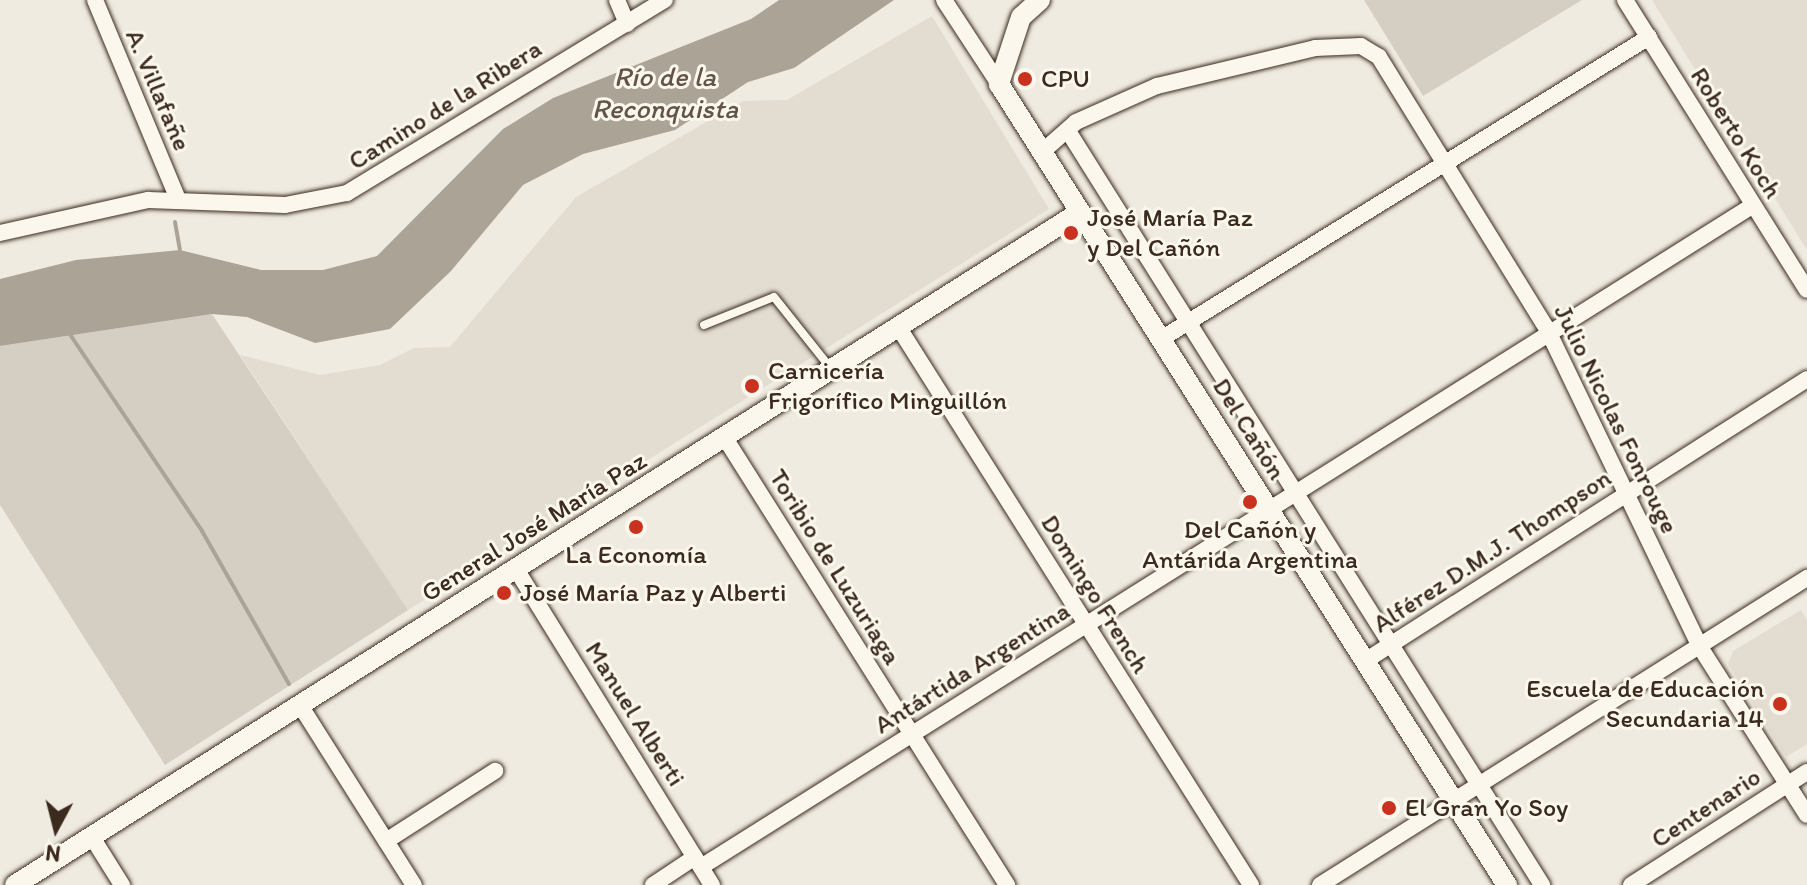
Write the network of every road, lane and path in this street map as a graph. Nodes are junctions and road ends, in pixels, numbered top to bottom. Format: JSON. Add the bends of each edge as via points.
{"nodes":[{"id":1,"x":95,"y":0,"type":"edge"},
{"id":2,"x":617,"y":0,"type":"edge"},
{"id":3,"x":665,"y":0,"type":"edge"},
{"id":4,"x":1040,"y":0,"type":"edge"},
{"id":5,"x":1625,"y":0,"type":"edge"},
{"id":6,"x":945,"y":1,"type":"edge"},
{"id":7,"x":627,"y":24,"type":"junction"},
{"id":8,"x":1649,"y":37,"type":"junction"},
{"id":9,"x":999,"y":84,"type":"junction"},
{"id":10,"x":1068,"y":131,"type":"junction"},
{"id":11,"x":1042,"y":152,"type":"junction"},
{"id":12,"x":1446,"y":162,"type":"junction"},
{"id":13,"x":178,"y":199,"type":"junction"},
{"id":14,"x":1752,"y":206,"type":"junction"},
{"id":15,"x":1080,"y":212,"type":"junction"},
{"id":16,"x":0,"y":233,"type":"edge"},
{"id":17,"x":1807,"y":290,"type":"edge"},
{"id":18,"x":1189,"y":322,"type":"junction"},
{"id":19,"x":704,"y":325,"type":"dead end"},
{"id":20,"x":899,"y":328,"type":"junction"},
{"id":21,"x":1548,"y":331,"type":"junction"},
{"id":22,"x":1161,"y":339,"type":"junction"},
{"id":23,"x":832,"y":370,"type":"junction"},
{"id":24,"x":1807,"y":379,"type":"edge"},
{"id":25,"x":725,"y":438,"type":"junction"},
{"id":26,"x":1296,"y":492,"type":"junction"},
{"id":27,"x":1627,"y":493,"type":"junction"},
{"id":28,"x":1269,"y":509,"type":"junction"},
{"id":29,"x":516,"y":569,"type":"junction"},
{"id":30,"x":1807,"y":578,"type":"edge"},
{"id":31,"x":1086,"y":624,"type":"junction"},
{"id":32,"x":1392,"y":644,"type":"junction"},
{"id":33,"x":1700,"y":647,"type":"junction"},
{"id":34,"x":1365,"y":661,"type":"junction"},
{"id":35,"x":300,"y":705,"type":"junction"},
{"id":36,"x":912,"y":734,"type":"junction"},
{"id":37,"x":495,"y":771,"type":"dead end"},
{"id":38,"x":1807,"y":772,"type":"edge"},
{"id":39,"x":1478,"y":783,"type":"junction"},
{"id":40,"x":1787,"y":784,"type":"junction"},
{"id":41,"x":1454,"y":802,"type":"junction"},
{"id":42,"x":1807,"y":815,"type":"edge"},
{"id":43,"x":92,"y":837,"type":"junction"},
{"id":44,"x":386,"y":841,"type":"junction"},
{"id":45,"x":698,"y":862,"type":"junction"},
{"id":46,"x":15,"y":885,"type":"edge"},
{"id":47,"x":122,"y":885,"type":"edge"},
{"id":48,"x":414,"y":885,"type":"edge"},
{"id":49,"x":653,"y":885,"type":"edge"},
{"id":50,"x":712,"y":885,"type":"edge"},
{"id":51,"x":1007,"y":885,"type":"edge"},
{"id":52,"x":1251,"y":885,"type":"edge"},
{"id":53,"x":1320,"y":885,"type":"edge"},
{"id":54,"x":1507,"y":885,"type":"edge"},
{"id":55,"x":1542,"y":885,"type":"edge"},
{"id":56,"x":1631,"y":885,"type":"edge"}],
"edges":[{"from":1,"to":13,"type":"street","name":"A. Villafañe"},
{"from":2,"to":7,"type":"street"},
{"from":3,"to":7,"type":"street","name":"Camino de la Ribera"},
{"from":4,"to":9,"type":"street","via":[[1021,17]]},
{"from":5,"to":8,"type":"street","name":"Roberto Koch"},
{"from":6,"to":9,"type":"street","name":"Del Cañón"},
{"from":7,"to":13,"type":"street","name":"Camino de la Ribera","via":[[347,193],[285,205]]},
{"from":8,"to":12,"type":"street"},
{"from":8,"to":14,"type":"street","name":"Roberto Koch"},
{"from":9,"to":11,"type":"street","name":"Del Cañón"},
{"from":10,"to":11,"type":"street"},
{"from":10,"to":12,"type":"street","name":"Julio Nicolas Fonrouge","via":[[1157,86],[1315,48],[1371,51]]},
{"from":10,"to":18,"type":"street","name":"Del Cañón"},
{"from":11,"to":15,"type":"street","name":"Del Cañón"},
{"from":12,"to":18,"type":"street"},
{"from":12,"to":21,"type":"street","name":"Julio Nicolas Fonrouge"},
{"from":13,"to":16,"type":"street","name":"Camino de la Ribera"},
{"from":14,"to":17,"type":"street","name":"Roberto Koch"},
{"from":14,"to":21,"type":"street","name":"Antártida Argentina"},
{"from":15,"to":20,"type":"street","name":"General José María Paz"},
{"from":15,"to":22,"type":"street","name":"Del Cañón"},
{"from":18,"to":22,"type":"street"},
{"from":18,"to":26,"type":"street","name":"Del Cañón"},
{"from":19,"to":23,"type":"lane","via":[[774,297]]},
{"from":20,"to":23,"type":"street","name":"General José María Paz"},
{"from":20,"to":31,"type":"street","name":"Domingo French"},
{"from":21,"to":26,"type":"street","name":"Antártida Argentina"},
{"from":21,"to":27,"type":"street","name":"Julio Nicolas Fonrouge"},
{"from":22,"to":28,"type":"street","name":"Del Cañón"},
{"from":23,"to":25,"type":"street","name":"General José María Paz"},
{"from":24,"to":27,"type":"street","name":"Alférez D.M.J. Thompson"},
{"from":25,"to":29,"type":"street","name":"General José María Paz"},
{"from":25,"to":36,"type":"street","name":"Toribio de Luzuriaga"},
{"from":26,"to":28,"type":"street","name":"Antártida Argentina"},
{"from":26,"to":32,"type":"street","name":"Del Cañón"},
{"from":27,"to":32,"type":"street","name":"Alférez D.M.J. Thompson"},
{"from":27,"to":33,"type":"street","name":"Julio Nicolas Fonrouge"},
{"from":28,"to":31,"type":"street","name":"Antártida Argentina"},
{"from":28,"to":34,"type":"street","name":"Del Cañón"},
{"from":29,"to":35,"type":"street","name":"General José María Paz"},
{"from":29,"to":45,"type":"street","name":"Manuel Alberti"},
{"from":30,"to":33,"type":"street"},
{"from":31,"to":36,"type":"street","name":"Antártida Argentina"},
{"from":31,"to":52,"type":"street","name":"Domingo French"},
{"from":32,"to":34,"type":"street","name":"Alférez D.M.J. Thompson"},
{"from":32,"to":39,"type":"street","name":"Del Cañón"},
{"from":33,"to":39,"type":"street"},
{"from":33,"to":40,"type":"street","name":"Julio Nicolas Fonrouge"},
{"from":34,"to":41,"type":"street","name":"Del Cañón"},
{"from":35,"to":43,"type":"street","name":"General José María Paz"},
{"from":35,"to":44,"type":"street"},
{"from":36,"to":45,"type":"street","name":"Antártida Argentina"},
{"from":36,"to":51,"type":"street","name":"Toribio de Luzuriaga"},
{"from":37,"to":44,"type":"street"},
{"from":38,"to":40,"type":"street","name":"Centenario"},
{"from":39,"to":41,"type":"street"},
{"from":39,"to":55,"type":"street","name":"Del Cañón"},
{"from":40,"to":42,"type":"street","name":"Julio Nicolas Fonrouge"},
{"from":40,"to":56,"type":"street","name":"Centenario"},
{"from":41,"to":53,"type":"street"},
{"from":41,"to":54,"type":"street","name":"Del Cañón"},
{"from":43,"to":46,"type":"street","name":"General José María Paz"},
{"from":43,"to":47,"type":"street"},
{"from":44,"to":48,"type":"street"},
{"from":45,"to":49,"type":"street","name":"Antártida Argentina"},
{"from":45,"to":50,"type":"street","name":"Manuel Alberti"}]}
